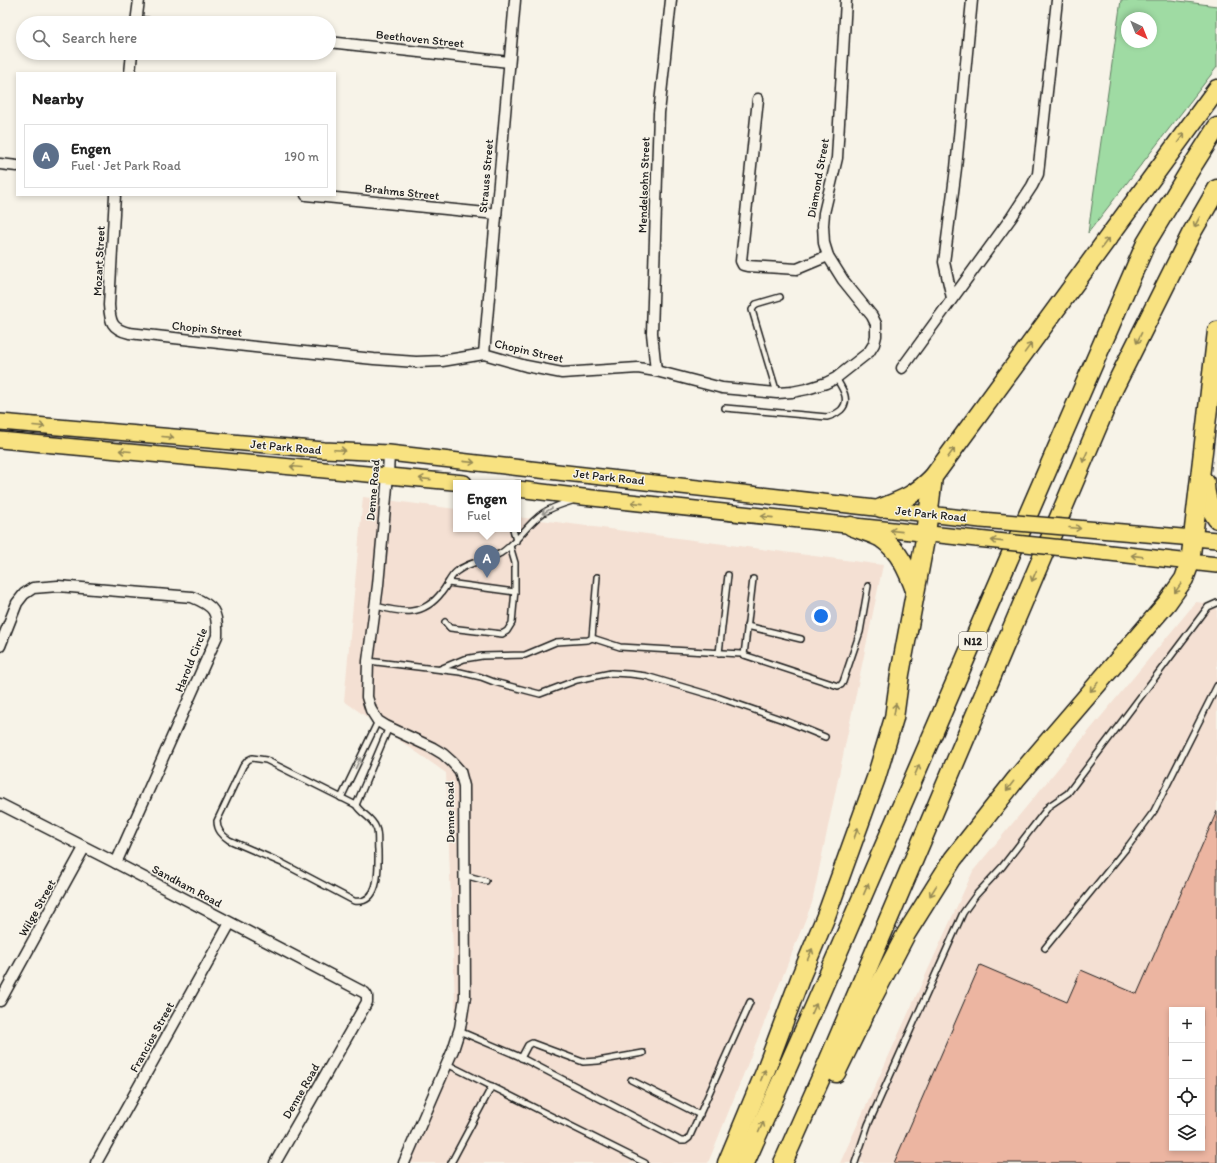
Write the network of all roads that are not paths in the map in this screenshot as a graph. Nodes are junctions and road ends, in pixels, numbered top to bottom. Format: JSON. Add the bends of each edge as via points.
{"nodes":[{"id":1,"x":139,"y":0,"type":"edge"},
{"id":2,"x":515,"y":0,"type":"edge"},
{"id":3,"x":671,"y":0,"type":"edge"},
{"id":4,"x":846,"y":0,"type":"edge"},
{"id":5,"x":972,"y":0,"type":"edge"},
{"id":6,"x":1057,"y":0,"type":"edge"},
{"id":7,"x":137,"y":16,"type":"edge"},
{"id":8,"x":336,"y":43,"type":"edge"},
{"id":9,"x":131,"y":60,"type":"edge"},
{"id":10,"x":509,"y":62,"type":"junction"},
{"id":11,"x":130,"y":72,"type":"edge"},
{"id":12,"x":1217,"y":89,"type":"edge"},
{"id":13,"x":758,"y":99,"type":"dead end"},
{"id":14,"x":1217,"y":127,"type":"edge"},
{"id":15,"x":0,"y":164,"type":"edge"},
{"id":16,"x":16,"y":166,"type":"edge"},
{"id":17,"x":1217,"y":189,"type":"edge"},
{"id":18,"x":115,"y":196,"type":"edge"},
{"id":19,"x":316,"y":196,"type":"edge"},
{"id":20,"x":496,"y":214,"type":"junction"},
{"id":21,"x":828,"y":256,"type":"junction"},
{"id":22,"x":780,"y":297,"type":"dead end"},
{"id":23,"x":952,"y":298,"type":"junction"},
{"id":24,"x":115,"y":328,"type":"joint"},
{"id":25,"x":1217,"y":331,"type":"edge"},
{"id":26,"x":874,"y":344,"type":"joint"},
{"id":27,"x":484,"y":354,"type":"junction"},
{"id":28,"x":902,"y":368,"type":"dead end"},
{"id":29,"x":656,"y":371,"type":"junction"},
{"id":30,"x":836,"y":378,"type":"junction"},
{"id":31,"x":777,"y":393,"type":"junction"},
{"id":32,"x":725,"y":408,"type":"dead end"},
{"id":33,"x":2,"y":422,"type":"edge"},
{"id":34,"x":0,"y":440,"type":"edge"},
{"id":35,"x":42,"y":443,"type":"junction"},
{"id":36,"x":0,"y":447,"type":"edge"},
{"id":37,"x":1204,"y":447,"type":"junction"},
{"id":38,"x":389,"y":453,"type":"junction"},
{"id":39,"x":388,"y":475,"type":"junction"},
{"id":40,"x":933,"y":477,"type":"junction"},
{"id":41,"x":453,"y":482,"type":"edge"},
{"id":42,"x":521,"y":489,"type":"edge"},
{"id":43,"x":583,"y":497,"type":"junction"},
{"id":44,"x":881,"y":508,"type":"junction"},
{"id":45,"x":928,"y":513,"type":"junction"},
{"id":46,"x":1217,"y":519,"type":"edge"},
{"id":47,"x":851,"y":526,"type":"junction"},
{"id":48,"x":513,"y":532,"type":"edge"},
{"id":49,"x":926,"y":534,"type":"junction"},
{"id":50,"x":1192,"y":538,"type":"junction"},
{"id":51,"x":1217,"y":540,"type":"edge"},
{"id":52,"x":516,"y":541,"type":"junction"},
{"id":53,"x":510,"y":546,"type":"junction"},
{"id":54,"x":1190,"y":562,"type":"junction"},
{"id":55,"x":1217,"y":565,"type":"edge"},
{"id":56,"x":728,"y":574,"type":"dead end"},
{"id":57,"x":597,"y":577,"type":"dead end"},
{"id":58,"x":753,"y":579,"type":"dead end"},
{"id":59,"x":448,"y":583,"type":"junction"},
{"id":60,"x":868,"y":586,"type":"dead end"},
{"id":61,"x":915,"y":590,"type":"junction"},
{"id":62,"x":515,"y":592,"type":"junction"},
{"id":63,"x":1217,"y":603,"type":"edge"},
{"id":64,"x":376,"y":606,"type":"junction"},
{"id":65,"x":445,"y":622,"type":"dead end"},
{"id":66,"x":747,"y":626,"type":"junction"},
{"id":67,"x":592,"y":638,"type":"junction"},
{"id":68,"x":801,"y":639,"type":"dead end"},
{"id":69,"x":0,"y":646,"type":"edge"},
{"id":70,"x":719,"y":653,"type":"junction"},
{"id":71,"x":744,"y":655,"type":"junction"},
{"id":72,"x":368,"y":661,"type":"junction"},
{"id":73,"x":438,"y":670,"type":"junction"},
{"id":74,"x":1217,"y":686,"type":"edge"},
{"id":75,"x":378,"y":721,"type":"junction"},
{"id":76,"x":389,"y":727,"type":"junction"},
{"id":77,"x":825,"y":737,"type":"dead end"},
{"id":78,"x":341,"y":798,"type":"junction"},
{"id":79,"x":0,"y":804,"type":"edge"},
{"id":80,"x":356,"y":805,"type":"junction"},
{"id":81,"x":84,"y":848,"type":"junction"},
{"id":82,"x":116,"y":863,"type":"junction"},
{"id":83,"x":464,"y":875,"type":"junction"},
{"id":84,"x":486,"y":880,"type":"dead end"},
{"id":85,"x":230,"y":923,"type":"junction"},
{"id":86,"x":1045,"y":948,"type":"dead end"},
{"id":87,"x":362,"y":990,"type":"joint"},
{"id":88,"x":0,"y":1001,"type":"edge"},
{"id":89,"x":750,"y":1002,"type":"dead end"},
{"id":90,"x":459,"y":1031,"type":"junction"},
{"id":91,"x":643,"y":1053,"type":"dead end"},
{"id":92,"x":521,"y":1058,"type":"junction"},
{"id":93,"x":447,"y":1064,"type":"junction"},
{"id":94,"x":631,"y":1080,"type":"dead end"},
{"id":95,"x":492,"y":1086,"type":"junction"},
{"id":96,"x":700,"y":1115,"type":"junction"},
{"id":97,"x":96,"y":1163,"type":"edge"},
{"id":98,"x":275,"y":1163,"type":"edge"},
{"id":99,"x":404,"y":1163,"type":"edge"},
{"id":100,"x":452,"y":1163,"type":"edge"},
{"id":101,"x":645,"y":1163,"type":"edge"},
{"id":102,"x":727,"y":1163,"type":"edge"},
{"id":103,"x":745,"y":1163,"type":"edge"},
{"id":104,"x":783,"y":1163,"type":"edge"},
{"id":105,"x":794,"y":1163,"type":"edge"},
{"id":106,"x":855,"y":1163,"type":"edge"}],
"edges":[{"from":1,"to":7,"type":"street"},
{"from":2,"to":10,"type":"street","name":"Strauss Street"},
{"from":3,"to":29,"type":"street","name":"Mendelsohn Street","via":[[659,113],[652,333]]},
{"from":4,"to":21,"type":"street","name":"Diamond Street","via":[[837,158],[823,225]]},
{"from":5,"to":23,"type":"street","via":[[945,255]]},
{"from":6,"to":23,"type":"street","via":[[1038,174],[1011,218]]},
{"from":8,"to":10,"type":"street","name":"Beethoven Street"},
{"from":9,"to":11,"type":"street"},
{"from":10,"to":20,"type":"street","name":"Strauss Street"},
{"from":40,"to":12,"type":"highway","one_way":true},
{"from":13,"to":21,"type":"street","via":[[741,261],[747,266],[796,269]]},
{"from":103,"to":14,"type":"highway","number":"N12","one_way":true,"via":[[820,996],[1146,243]]},
{"from":15,"to":16,"type":"street"},
{"from":17,"to":104,"type":"highway","number":"N12","one_way":true,"via":[[1191,234],[1114,388]]},
{"from":18,"to":24,"type":"street","name":"Mozart Street","via":[[109,305]]},
{"from":19,"to":20,"type":"street","name":"Brahms Street"},
{"from":20,"to":27,"type":"street","name":"Strauss Street"},
{"from":21,"to":26,"type":"street","name":"Diamond Street","via":[[843,280],[872,316],[876,324]]},
{"from":22,"to":31,"type":"lane","via":[[756,304],[752,310]]},
{"from":23,"to":28,"type":"street"},
{"from":24,"to":27,"type":"street","name":"Chopin Street","via":[[129,333],[374,359],[430,362]]},
{"from":25,"to":37,"type":"highway"},
{"from":26,"to":30,"type":"street","name":"Chopin Street","via":[[869,352]]},
{"from":27,"to":29,"type":"street","name":"Chopin Street","via":[[562,373],[638,368]]},
{"from":29,"to":31,"type":"street","name":"Chopin Street","via":[[722,388]]},
{"from":30,"to":31,"type":"street","name":"Chopin Street","via":[[821,386]]},
{"from":30,"to":32,"type":"lane","via":[[846,401],[834,416]]},
{"from":33,"to":38,"type":"main road","name":"Jet Park Road","one_way":true},
{"from":34,"to":35,"type":"main road","name":"Jet Park Road"},
{"from":35,"to":36,"type":"main road"},
{"from":39,"to":35,"type":"main road","name":"Jet Park Road","one_way":true},
{"from":37,"to":46,"type":"highway","via":[[1205,490],[1209,505]]},
{"from":37,"to":50,"type":"highway"},
{"from":38,"to":39,"type":"street","name":"Denne Road"},
{"from":38,"to":44,"type":"main road","name":"Jet Park Road","one_way":true},
{"from":41,"to":39,"type":"main road","name":"Jet Park Road","one_way":true},
{"from":39,"to":64,"type":"street","name":"Denne Road"},
{"from":40,"to":44,"type":"highway","via":[[911,496]]},
{"from":40,"to":45,"type":"highway"},
{"from":42,"to":43,"type":"main road","name":"Jet Park Road"},
{"from":47,"to":43,"type":"main road","name":"Jet Park Road","one_way":true},
{"from":43,"to":52,"type":"lane","one_way":true,"via":[[544,512]]},
{"from":44,"to":45,"type":"main road","name":"Jet Park Road"},
{"from":45,"to":49,"type":"highway"},
{"from":45,"to":50,"type":"main road","name":"Jet Park Road","one_way":true,"bridge":true},
{"from":49,"to":47,"type":"main road","name":"Jet Park Road","one_way":true},
{"from":47,"to":61,"type":"highway","via":[[880,538],[897,553]]},
{"from":48,"to":52,"type":"lane"},
{"from":54,"to":49,"type":"main road","name":"Jet Park Road","one_way":true,"bridge":true},
{"from":49,"to":61,"type":"highway"},
{"from":50,"to":51,"type":"main road","name":"Jet Park Road"},
{"from":50,"to":54,"type":"highway"},
{"from":52,"to":53,"type":"lane"},
{"from":53,"to":59,"type":"lane","via":[[494,556],[460,569]]},
{"from":53,"to":62,"type":"lane","via":[[515,563]]},
{"from":54,"to":55,"type":"main road","name":"Jet Park Road"},
{"from":54,"to":105,"type":"highway","one_way":true,"via":[[1184,579],[1167,602],[1016,779],[953,859],[906,934],[878,987]]},
{"from":56,"to":70,"type":"lane"},
{"from":57,"to":67,"type":"lane"},
{"from":58,"to":66,"type":"lane"},
{"from":59,"to":62,"type":"lane"},
{"from":59,"to":64,"type":"lane","via":[[437,598],[414,612],[398,612]]},
{"from":60,"to":71,"type":"lane","via":[[860,632],[841,685]]},
{"from":102,"to":61,"type":"highway","one_way":true,"via":[[826,916],[876,778],[894,718]]},
{"from":62,"to":65,"type":"lane","via":[[512,623],[502,634],[450,628]]},
{"from":63,"to":106,"type":"lane","via":[[1208,607],[1068,793],[1049,806],[963,913],[868,1125]]},
{"from":64,"to":72,"type":"street","name":"Denne Road"},
{"from":66,"to":68,"type":"lane"},
{"from":66,"to":71,"type":"lane"},
{"from":67,"to":70,"type":"lane","via":[[620,647]]},
{"from":67,"to":73,"type":"lane","via":[[556,642],[525,655],[464,659]]},
{"from":69,"to":82,"type":"street","name":"Harold Circle","via":[[17,603],[33,588],[58,586],[192,597],[208,604],[215,613],[218,624],[217,636]]},
{"from":70,"to":71,"type":"lane"},
{"from":72,"to":73,"type":"lane"},
{"from":72,"to":75,"type":"street","name":"Denne Road","via":[[367,697]]},
{"from":73,"to":77,"type":"lane","via":[[460,672],[540,694],[577,680],[611,673],[646,676],[717,697]]},
{"from":74,"to":86,"type":"lane","via":[[1154,811]]},
{"from":75,"to":76,"type":"street","name":"Denne Road"},
{"from":78,"to":75,"type":"lane","one_way":true},
{"from":76,"to":80,"type":"lane"},
{"from":76,"to":83,"type":"street","name":"Denne Road","via":[[433,748],[460,771],[464,786]]},
{"from":78,"to":80,"type":"lane"},
{"from":78,"to":80,"type":"lane","via":[[266,760],[252,758],[243,766],[217,821],[218,830],[229,840],[282,863],[354,902],[364,901],[372,894],[378,873],[377,830],[369,817]]},
{"from":79,"to":81,"type":"street","name":"Sandham Road"},
{"from":81,"to":82,"type":"street","name":"Sandham Road"},
{"from":81,"to":88,"type":"street","name":"Wilge Street"},
{"from":82,"to":85,"type":"street","name":"Sandham Road"},
{"from":83,"to":84,"type":"lane"},
{"from":83,"to":90,"type":"street","name":"Denne Road","via":[[465,997]]},
{"from":85,"to":87,"type":"street","name":"Sandham Road"},
{"from":85,"to":97,"type":"street","name":"Francios Street"},
{"from":87,"to":98,"type":"street","name":"Denne Road","via":[[368,996],[367,1002]]},
{"from":89,"to":96,"type":"lane"},
{"from":90,"to":92,"type":"lane"},
{"from":90,"to":93,"type":"street","name":"Denne Road"},
{"from":91,"to":92,"type":"lane","via":[[583,1062],[532,1043],[528,1045]]},
{"from":92,"to":96,"type":"lane","via":[[682,1142],[689,1138]]},
{"from":93,"to":95,"type":"lane"},
{"from":93,"to":99,"type":"street","name":"Denne Road"},
{"from":94,"to":96,"type":"lane"},
{"from":95,"to":100,"type":"lane"},
{"from":95,"to":101,"type":"lane"}]}
